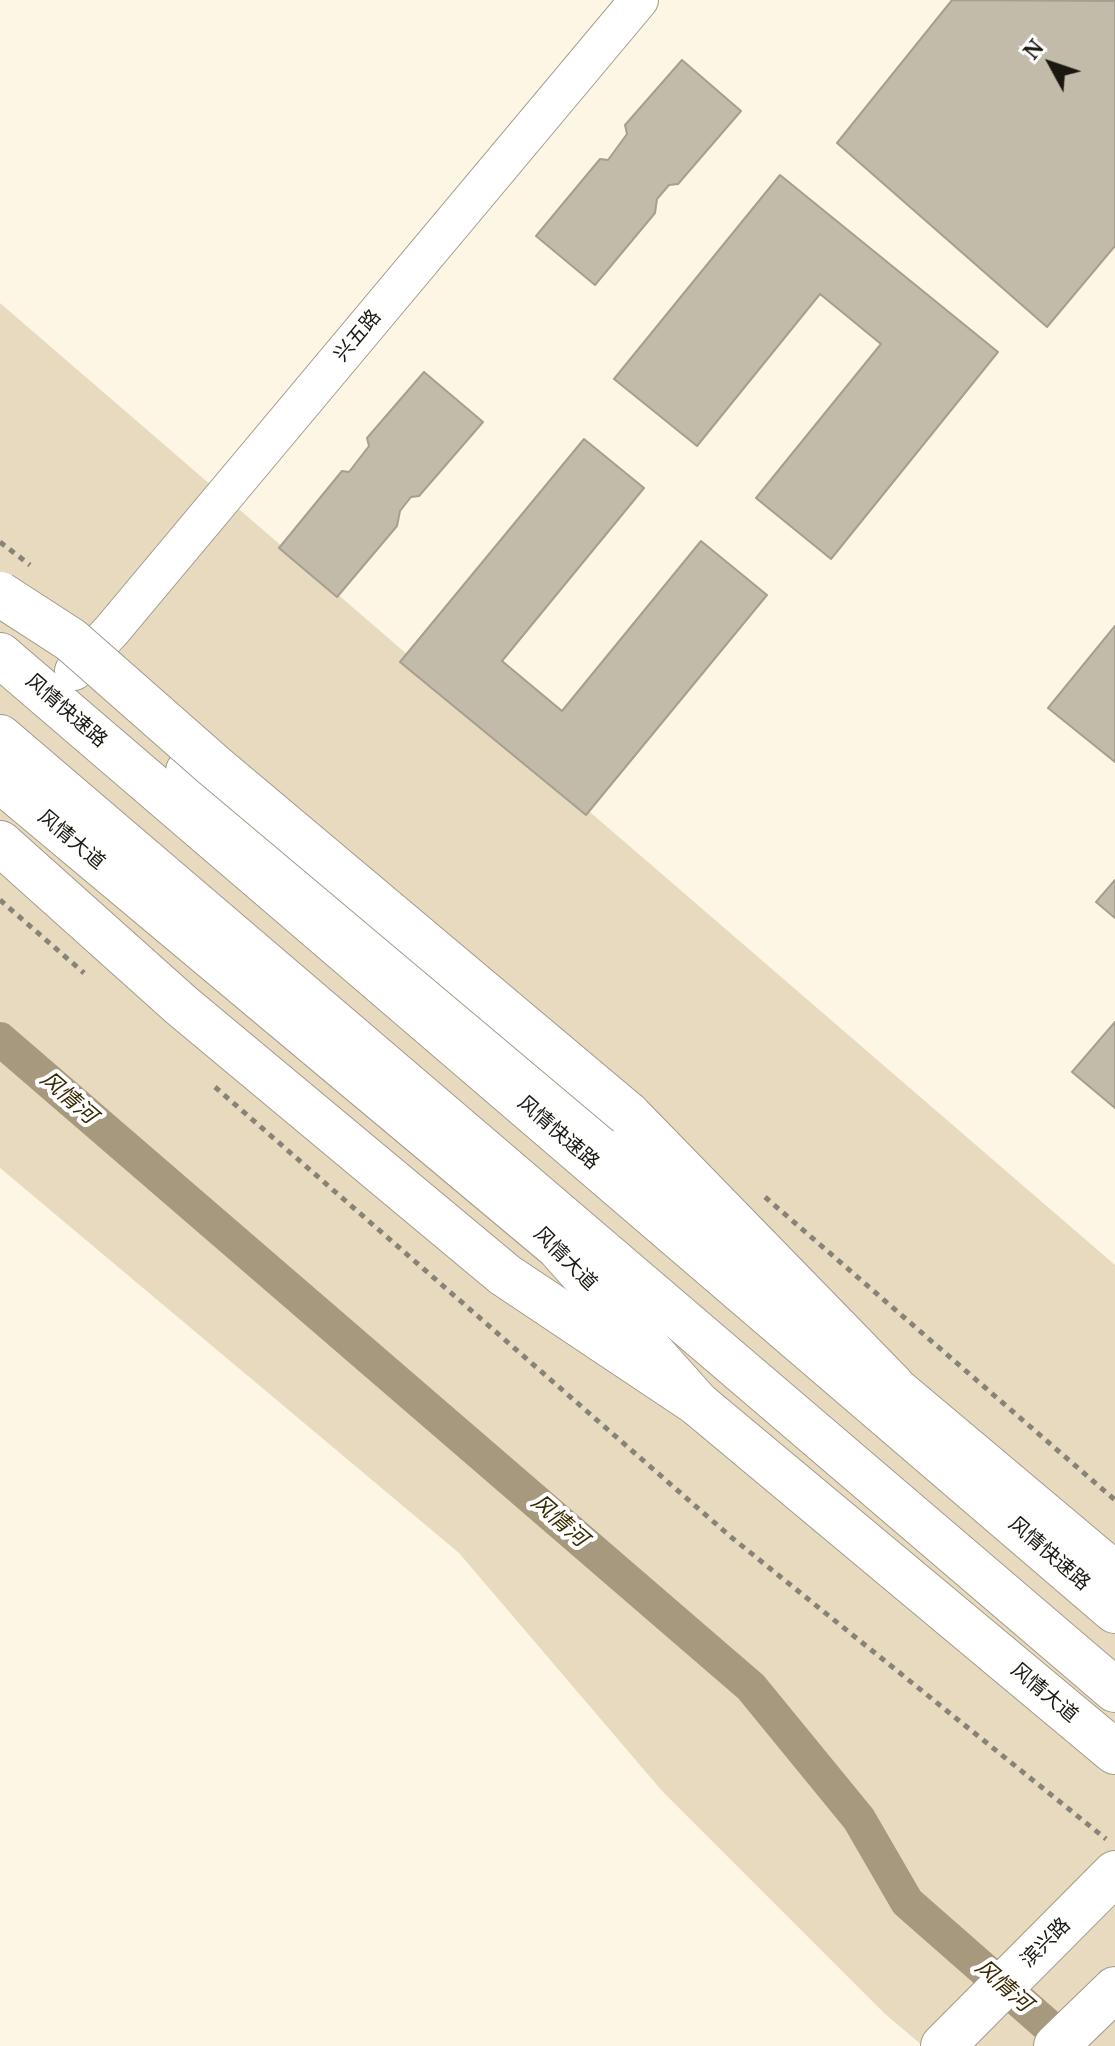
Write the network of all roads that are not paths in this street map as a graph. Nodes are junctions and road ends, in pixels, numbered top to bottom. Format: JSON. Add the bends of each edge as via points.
{"nodes":[{"id":1,"x":639,"y":0,"type":"edge"},
{"id":2,"x":0,"y":594,"type":"edge"},
{"id":3,"x":0,"y":607,"type":"edge"},
{"id":4,"x":0,"y":655,"type":"edge"},
{"id":5,"x":74,"y":671,"type":"junction"},
{"id":6,"x":0,"y":737,"type":"edge"},
{"id":7,"x":0,"y":780,"type":"edge"},
{"id":8,"x":0,"y":843,"type":"edge"},
{"id":9,"x":892,"y":1385,"type":"junction"},
{"id":10,"x":698,"y":1404,"type":"junction"},
{"id":11,"x":1115,"y":1574,"type":"edge"},
{"id":12,"x":1115,"y":1611,"type":"edge"},
{"id":13,"x":1115,"y":1690,"type":"edge"},
{"id":14,"x":1115,"y":1752,"type":"edge"},
{"id":15,"x":1101,"y":1888,"type":"edge"},
{"id":16,"x":1115,"y":1989,"type":"edge"},
{"id":17,"x":943,"y":2046,"type":"edge"},
{"id":18,"x":1056,"y":2046,"type":"edge"}],
"edges":[{"from":1,"to":5,"type":"street","name":"兴五路"},
{"from":2,"to":9,"type":"main road","bridge":true,"via":[[71,640],[628,1114]]},
{"from":3,"to":5,"type":"main road"},
{"from":4,"to":12,"type":"main road","name":"风情快速路"},
{"from":5,"to":9,"type":"main road","via":[[825,1332]]},
{"from":6,"to":13,"type":"main road"},
{"from":7,"to":10,"type":"main road","name":"风情大道","via":[[558,1247]]},
{"from":8,"to":10,"type":"main road","via":[[181,1005],[505,1275]]},
{"from":9,"to":11,"type":"main road"},
{"from":10,"to":14,"type":"main road","name":"风情大道"},
{"from":15,"to":17,"type":"main road","name":"滨兴路"},
{"from":16,"to":18,"type":"main road"}]}
